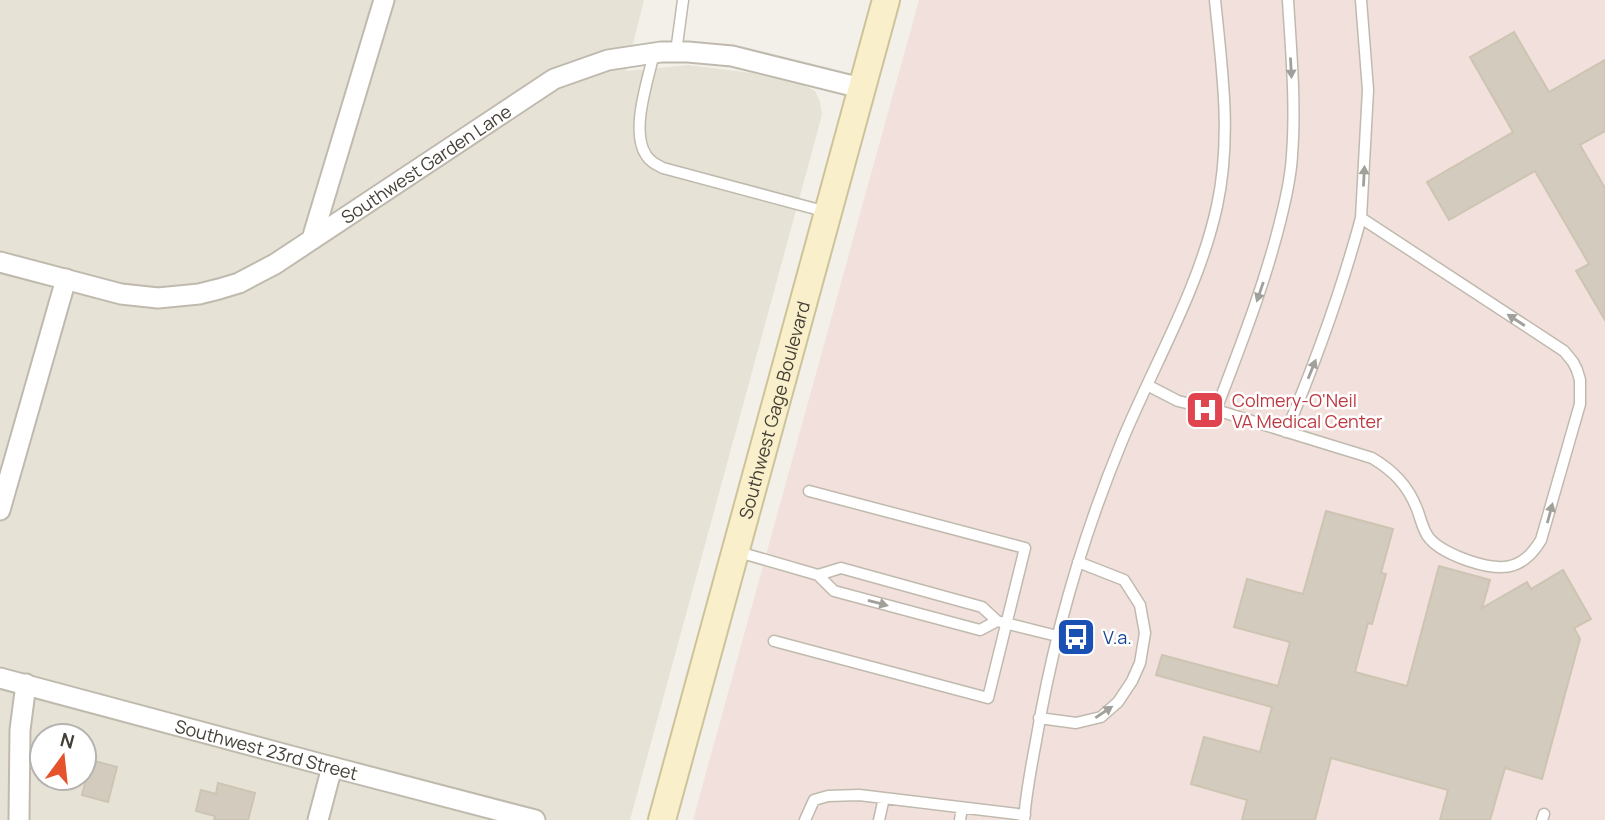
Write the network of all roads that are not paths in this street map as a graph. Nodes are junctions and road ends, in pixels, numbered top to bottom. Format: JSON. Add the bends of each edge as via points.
{"nodes":[{"id":1,"x":384,"y":0,"type":"edge"},
{"id":2,"x":683,"y":0,"type":"edge"},
{"id":3,"x":886,"y":0,"type":"edge"},
{"id":4,"x":1215,"y":0,"type":"edge"},
{"id":5,"x":1288,"y":0,"type":"edge"},
{"id":6,"x":1361,"y":0,"type":"edge"},
{"id":7,"x":676,"y":52,"type":"junction"},
{"id":8,"x":654,"y":53,"type":"junction"},
{"id":9,"x":861,"y":88,"type":"junction"},
{"id":10,"x":827,"y":212,"type":"junction"},
{"id":11,"x":1361,"y":218,"type":"junction"},
{"id":12,"x":312,"y":239,"type":"junction"},
{"id":13,"x":0,"y":262,"type":"edge"},
{"id":14,"x":66,"y":279,"type":"junction"},
{"id":15,"x":1147,"y":384,"type":"junction"},
{"id":16,"x":1216,"y":410,"type":"junction"},
{"id":17,"x":1286,"y":432,"type":"junction"},
{"id":18,"x":809,"y":491,"type":"dead end"},
{"id":19,"x":0,"y":510,"type":"edge"},
{"id":20,"x":735,"y":551,"type":"junction"},
{"id":21,"x":1078,"y":562,"type":"junction"},
{"id":22,"x":818,"y":575,"type":"junction"},
{"id":23,"x":1002,"y":622,"type":"junction"},
{"id":24,"x":1057,"y":636,"type":"junction"},
{"id":25,"x":774,"y":641,"type":"dead end"},
{"id":26,"x":0,"y":678,"type":"edge"},
{"id":27,"x":26,"y":684,"type":"junction"},
{"id":28,"x":1039,"y":718,"type":"junction"},
{"id":29,"x":332,"y":767,"type":"junction"},
{"id":30,"x":884,"y":798,"type":"junction"},
{"id":31,"x":962,"y":808,"type":"junction"},
{"id":32,"x":1024,"y":818,"type":"edge"},
{"id":33,"x":19,"y":820,"type":"edge"},
{"id":34,"x":318,"y":820,"type":"edge"},
{"id":35,"x":535,"y":820,"type":"edge"},
{"id":36,"x":662,"y":820,"type":"edge"},
{"id":37,"x":805,"y":820,"type":"edge"},
{"id":38,"x":879,"y":820,"type":"edge"},
{"id":39,"x":960,"y":820,"type":"edge"}],
"edges":[{"from":1,"to":12,"type":"street"},
{"from":2,"to":7,"type":"lane"},
{"from":3,"to":9,"type":"main road","name":"Southwest Gage Boulevard"},
{"from":4,"to":15,"type":"lane","via":[[1226,104],[1217,204],[1195,278]]},
{"from":5,"to":16,"type":"lane","one_way":true,"via":[[1293,112],[1286,198],[1271,259]]},
{"from":11,"to":6,"type":"lane","one_way":true,"via":[[1368,90]]},
{"from":7,"to":8,"type":"street","name":"Southwest Garden Lane"},
{"from":7,"to":9,"type":"street","name":"Southwest Garden Lane","via":[[732,56]]},
{"from":8,"to":10,"type":"lane","via":[[639,131],[652,162]]},
{"from":8,"to":12,"type":"street","name":"Southwest Garden Lane","via":[[608,60],[554,79]]},
{"from":9,"to":10,"type":"main road","name":"Southwest Gage Boulevard"},
{"from":10,"to":20,"type":"main road","name":"Southwest Gage Boulevard"},
{"from":17,"to":11,"type":"lane","one_way":true,"via":[[1323,340]]},
{"from":17,"to":11,"type":"lane","one_way":true,"via":[[1373,458],[1387,467],[1407,487],[1427,537],[1442,549],[1491,567],[1513,566],[1529,556],[1546,528],[1580,404],[1580,380],[1573,362],[1564,351]]},
{"from":12,"to":14,"type":"street","name":"Southwest Garden Lane","via":[[239,283],[199,294],[158,298],[121,294]]},
{"from":13,"to":14,"type":"street","name":"Southwest Garden Lane"},
{"from":14,"to":19,"type":"street"},
{"from":15,"to":16,"type":"lane","via":[[1178,401]]},
{"from":15,"to":21,"type":"lane"},
{"from":16,"to":17,"type":"lane"},
{"from":18,"to":23,"type":"lane","via":[[1025,548]]},
{"from":20,"to":22,"type":"lane"},
{"from":20,"to":36,"type":"main road","name":"Southwest Gage Boulevard"},
{"from":21,"to":24,"type":"lane"},
{"from":28,"to":21,"type":"lane","one_way":true,"via":[[1076,723],[1101,717],[1118,702],[1140,663],[1145,632],[1140,605],[1124,580]]},
{"from":22,"to":23,"type":"lane","via":[[841,568],[982,607]]},
{"from":22,"to":23,"type":"lane","one_way":true,"via":[[834,591],[980,630]]},
{"from":23,"to":24,"type":"lane"},
{"from":23,"to":25,"type":"lane","via":[[988,698]]},
{"from":24,"to":28,"type":"lane"},
{"from":26,"to":27,"type":"street","name":"Southwest 23rd Street"},
{"from":27,"to":29,"type":"street","name":"Southwest 23rd Street"},
{"from":27,"to":33,"type":"street","via":[[20,730]]},
{"from":28,"to":32,"type":"lane"},
{"from":29,"to":34,"type":"street"},
{"from":29,"to":35,"type":"street","name":"Southwest 23rd Street"},
{"from":30,"to":31,"type":"lane"},
{"from":30,"to":37,"type":"lane","via":[[828,796],[814,800]]},
{"from":30,"to":38,"type":"lane"},
{"from":31,"to":32,"type":"lane"},
{"from":31,"to":39,"type":"lane"}]}
